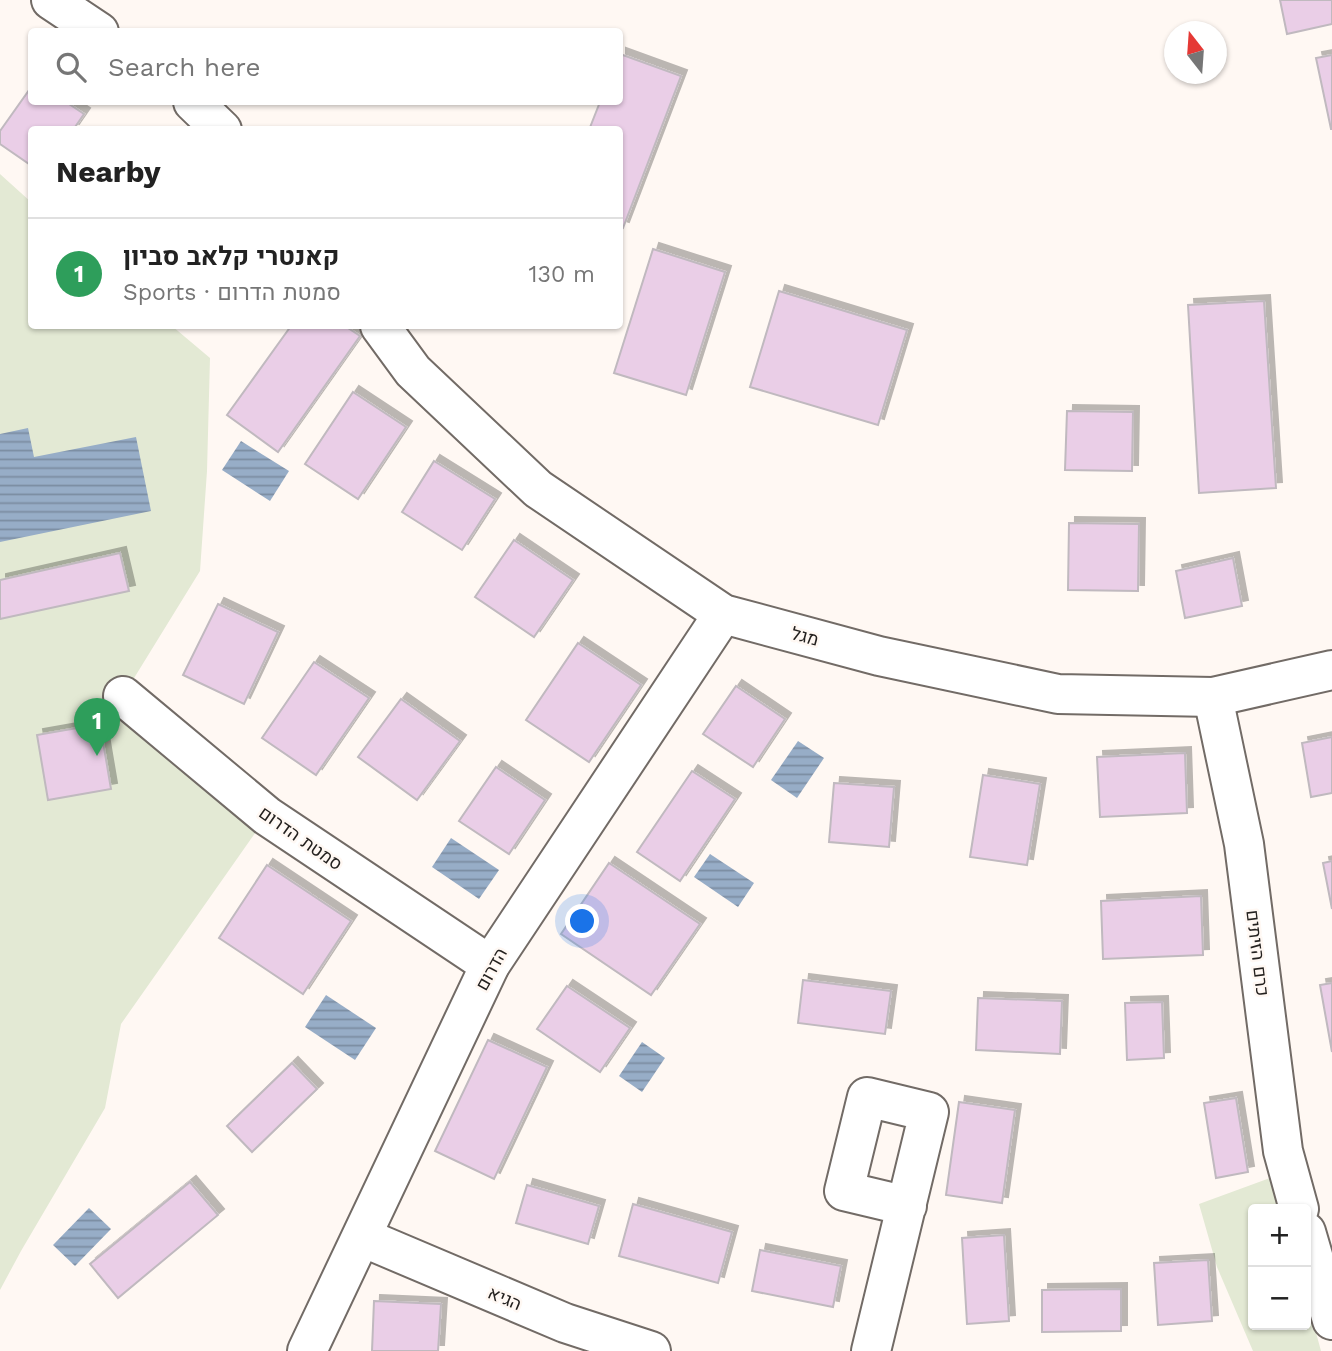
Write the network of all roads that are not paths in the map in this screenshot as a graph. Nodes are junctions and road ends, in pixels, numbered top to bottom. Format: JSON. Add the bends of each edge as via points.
{"nodes":[{"id":1,"x":51,"y":0,"type":"edge"},
{"id":2,"x":93,"y":28,"type":"edge"},
{"id":3,"x":196,"y":105,"type":"edge"},
{"id":4,"x":218,"y":126,"type":"edge"},
{"id":5,"x":382,"y":329,"type":"edge"},
{"id":6,"x":723,"y":614,"type":"junction"},
{"id":7,"x":1332,"y":670,"type":"edge"},
{"id":8,"x":122,"y":696,"type":"dead end"},
{"id":9,"x":1213,"y":697,"type":"junction"},
{"id":10,"x":490,"y":965,"type":"junction"},
{"id":11,"x":1298,"y":1204,"type":"edge"},
{"id":12,"x":907,"y":1206,"type":"dead end"},
{"id":13,"x":362,"y":1237,"type":"junction"},
{"id":14,"x":1311,"y":1250,"type":"edge"},
{"id":15,"x":1332,"y":1320,"type":"edge"},
{"id":16,"x":307,"y":1351,"type":"edge"},
{"id":17,"x":651,"y":1351,"type":"edge"},
{"id":18,"x":871,"y":1351,"type":"edge"}],
"edges":[{"from":1,"to":2,"type":"street"},
{"from":3,"to":4,"type":"street"},
{"from":5,"to":6,"type":"street","name":"מגל","via":[[413,371],[538,489]]},
{"from":6,"to":9,"type":"street","name":"מגל","via":[[879,656],[1058,694]]},
{"from":6,"to":10,"type":"street","name":"הדרום"},
{"from":7,"to":9,"type":"street","name":"מגל"},
{"from":8,"to":10,"type":"street","name":"סמטת הדרום","via":[[267,816]]},
{"from":9,"to":11,"type":"street","name":"כרם הזיתים","via":[[1244,844],[1283,1151]]},
{"from":10,"to":13,"type":"street","name":"הדרום"},
{"from":12,"to":18,"type":"street"},
{"from":13,"to":16,"type":"street","name":"הדרום"},
{"from":13,"to":17,"type":"street","name":"הגיא","via":[[565,1323]]},
{"from":14,"to":15,"type":"street"}]}
